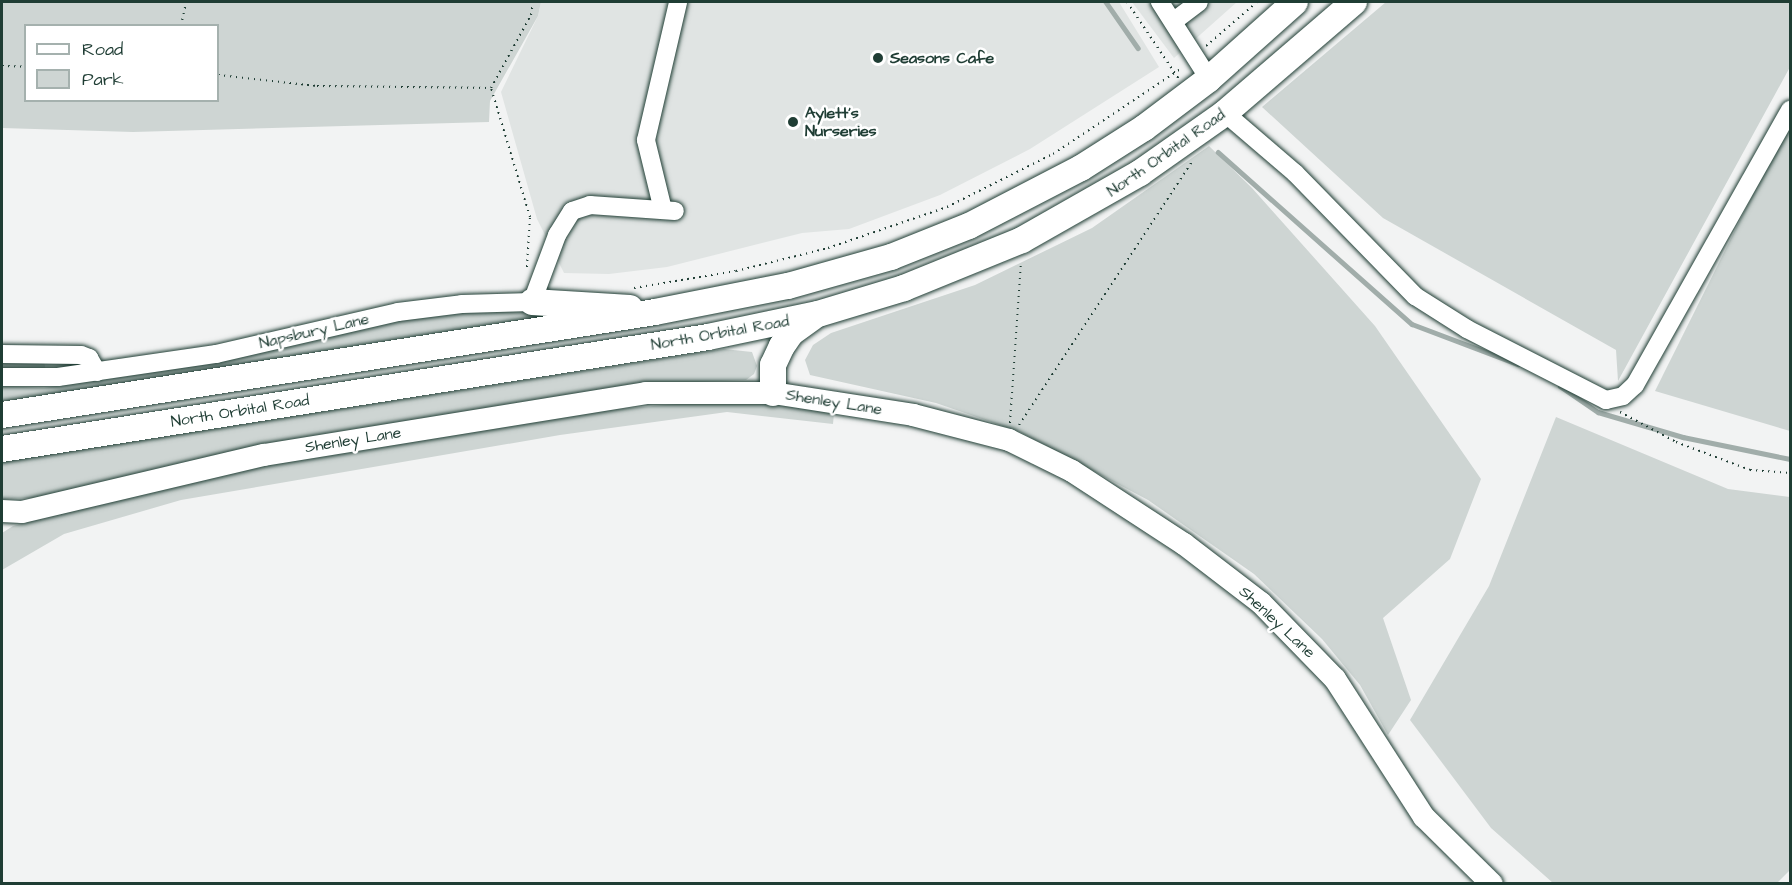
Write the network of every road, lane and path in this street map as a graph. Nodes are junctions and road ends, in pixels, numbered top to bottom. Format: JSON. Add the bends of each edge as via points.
{"nodes":[{"id":1,"x":186,"y":2,"type":"edge"},
{"id":2,"x":533,"y":2,"type":"edge"},
{"id":3,"x":678,"y":2,"type":"edge"},
{"id":4,"x":1127,"y":2,"type":"edge"},
{"id":5,"x":1160,"y":2,"type":"edge"},
{"id":6,"x":1199,"y":2,"type":"edge"},
{"id":7,"x":1257,"y":2,"type":"edge"},
{"id":8,"x":1295,"y":2,"type":"edge"},
{"id":9,"x":1354,"y":2,"type":"edge"},
{"id":10,"x":1174,"y":21,"type":"junction"},
{"id":11,"x":181,"y":24,"type":"edge"},
{"id":12,"x":1194,"y":57,"type":"junction"},
{"id":13,"x":2,"y":66,"type":"edge"},
{"id":14,"x":24,"y":67,"type":"edge"},
{"id":15,"x":1175,"y":73,"type":"junction"},
{"id":16,"x":219,"y":75,"type":"edge"},
{"id":17,"x":1200,"y":86,"type":"junction"},
{"id":18,"x":491,"y":88,"type":"junction"},
{"id":19,"x":1791,"y":110,"type":"edge"},
{"id":20,"x":1225,"y":113,"type":"junction"},
{"id":21,"x":1194,"y":159,"type":"dead end"},
{"id":22,"x":1022,"y":240,"type":"junction"},
{"id":23,"x":526,"y":270,"type":"dead end"},
{"id":24,"x":631,"y":288,"type":"dead end"},
{"id":25,"x":532,"y":302,"type":"junction"},
{"id":26,"x":655,"y":312,"type":"junction"},
{"id":27,"x":818,"y":314,"type":"junction"},
{"id":28,"x":708,"y":337,"type":"junction"},
{"id":29,"x":2,"y":354,"type":"edge"},
{"id":30,"x":773,"y":365,"type":"junction"},
{"id":31,"x":98,"y":372,"type":"junction"},
{"id":32,"x":2,"y":377,"type":"edge"},
{"id":33,"x":773,"y":393,"type":"junction"},
{"id":34,"x":1599,"y":398,"type":"junction"},
{"id":35,"x":2,"y":415,"type":"edge"},
{"id":36,"x":1009,"y":440,"type":"junction"},
{"id":37,"x":2,"y":449,"type":"edge"},
{"id":38,"x":1791,"y":473,"type":"edge"},
{"id":39,"x":2,"y":511,"type":"edge"},
{"id":40,"x":1492,"y":884,"type":"edge"}],
"edges":[{"from":1,"to":11,"type":"path"},
{"from":2,"to":18,"type":"path","via":[[531,15]]},
{"from":3,"to":25,"type":"street","via":[[646,140],[669,210],[590,205],[572,212],[557,235]]},
{"from":4,"to":15,"type":"path"},
{"from":5,"to":10,"type":"street"},
{"from":6,"to":10,"type":"street"},
{"from":7,"to":12,"type":"path"},
{"from":8,"to":17,"type":"highway","name":"North Orbital Road"},
{"from":9,"to":20,"type":"highway","name":"North Orbital Road"},
{"from":10,"to":12,"type":"street"},
{"from":12,"to":15,"type":"path"},
{"from":12,"to":17,"type":"street"},
{"from":13,"to":14,"type":"path"},
{"from":15,"to":17,"type":"path"},
{"from":15,"to":24,"type":"path","via":[[1053,154],[946,207],[828,248],[736,271]]},
{"from":16,"to":18,"type":"path","via":[[317,86]]},
{"from":17,"to":26,"type":"highway","name":"North Orbital Road","via":[[1081,168],[969,226],[891,257],[788,286]]},
{"from":18,"to":23,"type":"path","via":[[530,217]]},
{"from":19,"to":34,"type":"street","via":[[1635,385],[1618,398]]},
{"from":20,"to":22,"type":"highway","name":"North Orbital Road","via":[[1140,173]]},
{"from":20,"to":34,"type":"street","via":[[1295,173],[1415,296],[1467,329]]},
{"from":21,"to":36,"type":"path"},
{"from":22,"to":27,"type":"highway","name":"North Orbital Road","via":[[954,270]]},
{"from":22,"to":36,"type":"path"},
{"from":25,"to":26,"type":"highway","via":[[606,304]]},
{"from":25,"to":31,"type":"street","name":"Napsbury Lane","via":[[462,304],[398,312],[216,354]]},
{"from":26,"to":35,"type":"highway","name":"North Orbital Road"},
{"from":27,"to":28,"type":"highway","name":"North Orbital Road"},
{"from":27,"to":30,"type":"highway","via":[[791,333]]},
{"from":28,"to":30,"type":"highway","via":[[755,344]]},
{"from":28,"to":37,"type":"highway","name":"North Orbital Road"},
{"from":29,"to":31,"type":"street","via":[[81,355]]},
{"from":30,"to":33,"type":"highway"},
{"from":31,"to":32,"type":"street","name":"Napsbury Lane"},
{"from":33,"to":36,"type":"main road","name":"Shenley Lane","via":[[913,415]]},
{"from":33,"to":39,"type":"main road","name":"Shenley Lane","via":[[675,391],[571,404],[264,455],[22,512]]},
{"from":34,"to":38,"type":"path","via":[[1629,419],[1716,457],[1750,470]]},
{"from":36,"to":40,"type":"main road","name":"Shenley Lane","via":[[1072,471],[1155,525],[1261,603],[1335,679],[1424,817]]}]}
